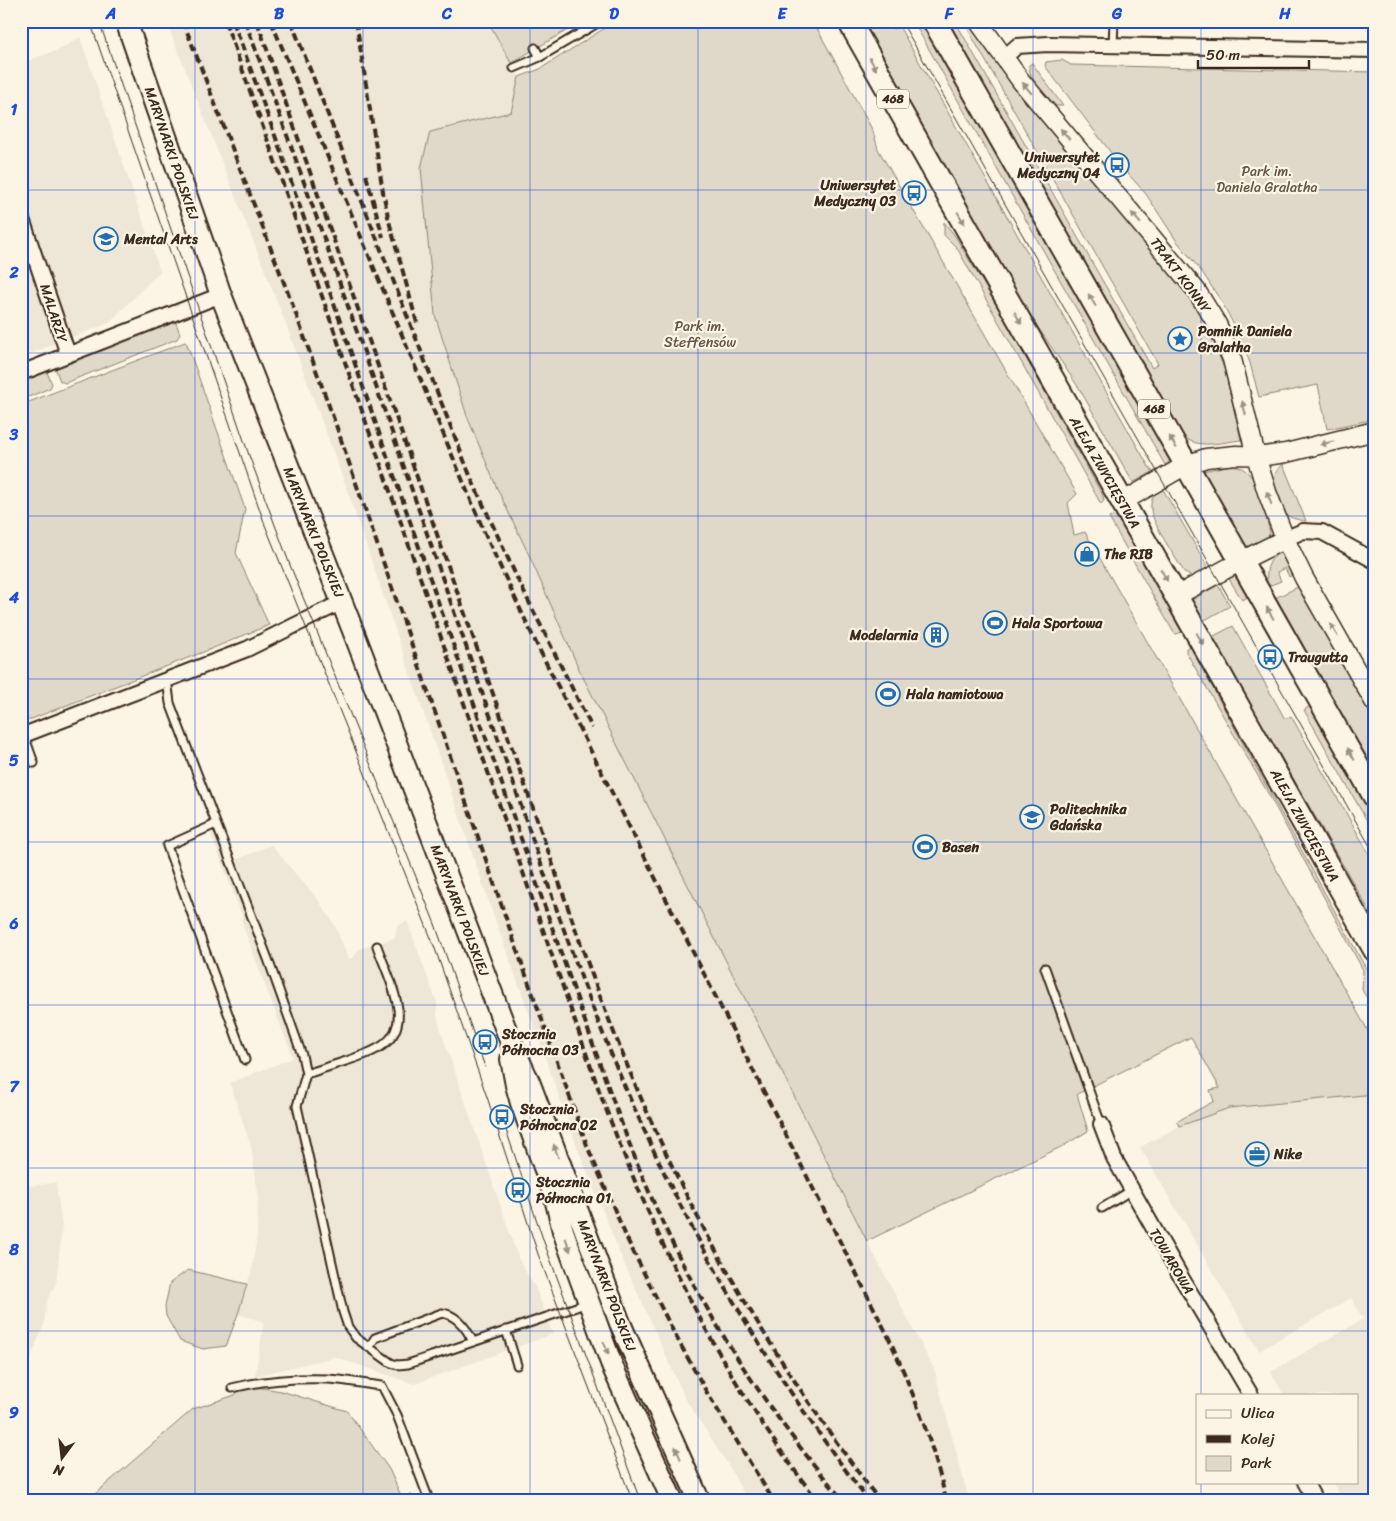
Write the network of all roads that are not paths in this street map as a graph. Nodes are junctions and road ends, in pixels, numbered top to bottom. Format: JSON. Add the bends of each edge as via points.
{"nodes":[{"id":1,"x":126,"y":21,"type":"edge"},
{"id":2,"x":601,"y":21,"type":"edge"},
{"id":3,"x":849,"y":21,"type":"edge"},
{"id":4,"x":934,"y":21,"type":"edge"},
{"id":5,"x":978,"y":21,"type":"edge"},
{"id":6,"x":1114,"y":21,"type":"edge"},
{"id":7,"x":1113,"y":45,"type":"junction"},
{"id":8,"x":535,"y":48,"type":"dead end"},
{"id":9,"x":1375,"y":50,"type":"edge"},
{"id":10,"x":540,"y":57,"type":"junction"},
{"id":11,"x":1004,"y":58,"type":"junction"},
{"id":12,"x":514,"y":68,"type":"dead end"},
{"id":13,"x":21,"y":216,"type":"edge"},
{"id":14,"x":221,"y":295,"type":"junction"},
{"id":15,"x":68,"y":354,"type":"junction"},
{"id":16,"x":21,"y":373,"type":"edge"},
{"id":17,"x":1375,"y":432,"type":"edge"},
{"id":18,"x":1256,"y":456,"type":"junction"},
{"id":19,"x":1186,"y":465,"type":"junction"},
{"id":20,"x":1122,"y":502,"type":"junction"},
{"id":21,"x":1285,"y":540,"type":"junction"},
{"id":22,"x":1241,"y":561,"type":"junction"},
{"id":23,"x":1375,"y":561,"type":"edge"},
{"id":24,"x":1176,"y":596,"type":"junction"},
{"id":25,"x":342,"y":602,"type":"junction"},
{"id":26,"x":167,"y":679,"type":"junction"},
{"id":27,"x":1375,"y":703,"type":"edge"},
{"id":28,"x":23,"y":736,"type":"edge"},
{"id":29,"x":34,"y":762,"type":"dead end"},
{"id":30,"x":1375,"y":797,"type":"edge"},
{"id":31,"x":216,"y":824,"type":"junction"},
{"id":32,"x":377,"y":946,"type":"dead end"},
{"id":33,"x":1375,"y":950,"type":"edge"},
{"id":34,"x":1046,"y":968,"type":"dead end"},
{"id":35,"x":510,"y":1040,"type":"junction"},
{"id":36,"x":245,"y":1060,"type":"dead end"},
{"id":37,"x":306,"y":1074,"type":"junction"},
{"id":38,"x":1100,"y":1124,"type":"joint"},
{"id":39,"x":1132,"y":1190,"type":"junction"},
{"id":40,"x":1102,"y":1208,"type":"dead end"},
{"id":41,"x":610,"y":1296,"type":"junction"},
{"id":42,"x":589,"y":1303,"type":"junction"},
{"id":43,"x":506,"y":1330,"type":"junction"},
{"id":44,"x":473,"y":1342,"type":"junction"},
{"id":45,"x":368,"y":1346,"type":"junction"},
{"id":46,"x":517,"y":1365,"type":"dead end"},
{"id":47,"x":232,"y":1388,"type":"dead end"},
{"id":48,"x":1250,"y":1394,"type":"edge"},
{"id":49,"x":1305,"y":1484,"type":"edge"},
{"id":50,"x":429,"y":1500,"type":"edge"},
{"id":51,"x":672,"y":1500,"type":"edge"},
{"id":52,"x":699,"y":1500,"type":"edge"},
{"id":53,"x":1315,"y":1500,"type":"edge"}],
"edges":[{"from":1,"to":14,"type":"main road","name":"MARYNARKI POLSKIEJ"},
{"from":2,"to":10,"type":"lane"},
{"from":3,"to":20,"type":"main road","name":"ALEJA ZWYCIĘSTWA","number":"468","one_way":true},
{"from":19,"to":4,"type":"main road","number":"468","one_way":true},
{"from":5,"to":11,"type":"street","name":"TRAKT KONNY"},
{"from":6,"to":7,"type":"lane"},
{"from":7,"to":9,"type":"street"},
{"from":7,"to":11,"type":"street","via":[[1017,46]]},
{"from":8,"to":10,"type":"lane"},
{"from":10,"to":12,"type":"lane"},
{"from":18,"to":11,"type":"street","name":"TRAKT KONNY","one_way":true,"via":[[1232,358],[1217,324],[1196,290]]},
{"from":13,"to":15,"type":"street","name":"MALARZY"},
{"from":14,"to":15,"type":"street"},
{"from":14,"to":25,"type":"main road","name":"MARYNARKI POLSKIEJ"},
{"from":15,"to":16,"type":"street"},
{"from":17,"to":18,"type":"street","one_way":true,"via":[[1296,451]]},
{"from":18,"to":19,"type":"street","via":[[1206,458]]},
{"from":21,"to":18,"type":"street","name":"TRAKT KONNY","one_way":true},
{"from":19,"to":20,"type":"street"},
{"from":19,"to":22,"type":"main road","number":"468"},
{"from":20,"to":24,"type":"main road","name":"ALEJA ZWYCIĘSTWA","number":"468","one_way":true},
{"from":21,"to":22,"type":"street"},
{"from":21,"to":23,"type":"street","via":[[1303,531],[1322,532]]},
{"from":27,"to":21,"type":"street","name":"TRAKT KONNY","one_way":true},
{"from":22,"to":24,"type":"street"},
{"from":30,"to":22,"type":"main road","number":"468","one_way":true},
{"from":24,"to":33,"type":"main road","name":"ALEJA ZWYCIĘSTWA","number":"468","one_way":true},
{"from":25,"to":26,"type":"street","via":[[247,649]]},
{"from":25,"to":35,"type":"main road","name":"MARYNARKI POLSKIEJ"},
{"from":26,"to":28,"type":"street"},
{"from":26,"to":31,"type":"lane","via":[[170,703]]},
{"from":28,"to":29,"type":"lane"},
{"from":31,"to":36,"type":"lane","via":[[166,846]]},
{"from":31,"to":37,"type":"lane","via":[[268,959]]},
{"from":32,"to":37,"type":"lane","via":[[398,1011],[392,1036],[377,1051]]},
{"from":34,"to":38,"type":"lane"},
{"from":41,"to":35,"type":"main road","name":"MARYNARKI POLSKIEJ","one_way":true,"via":[[534,1092]]},
{"from":35,"to":42,"type":"main road","name":"MARYNARKI POLSKIEJ","one_way":true,"via":[[516,1085]]},
{"from":37,"to":45,"type":"lane","via":[[297,1106],[343,1312],[352,1334]]},
{"from":38,"to":39,"type":"street","name":"TOWAROWA"},
{"from":39,"to":40,"type":"lane"},
{"from":39,"to":48,"type":"street","name":"TOWAROWA"},
{"from":41,"to":42,"type":"main road"},
{"from":52,"to":41,"type":"main road","name":"MARYNARKI POLSKIEJ","one_way":true},
{"from":42,"to":43,"type":"lane"},
{"from":42,"to":51,"type":"main road","name":"MARYNARKI POLSKIEJ","one_way":true},
{"from":43,"to":44,"type":"lane"},
{"from":43,"to":46,"type":"lane"},
{"from":44,"to":45,"type":"lane","via":[[398,1365]]},
{"from":44,"to":45,"type":"lane","via":[[460,1322],[442,1313],[375,1338]]},
{"from":47,"to":50,"type":"lane","via":[[256,1382],[330,1379],[382,1386]]},
{"from":49,"to":53,"type":"street"}]}
